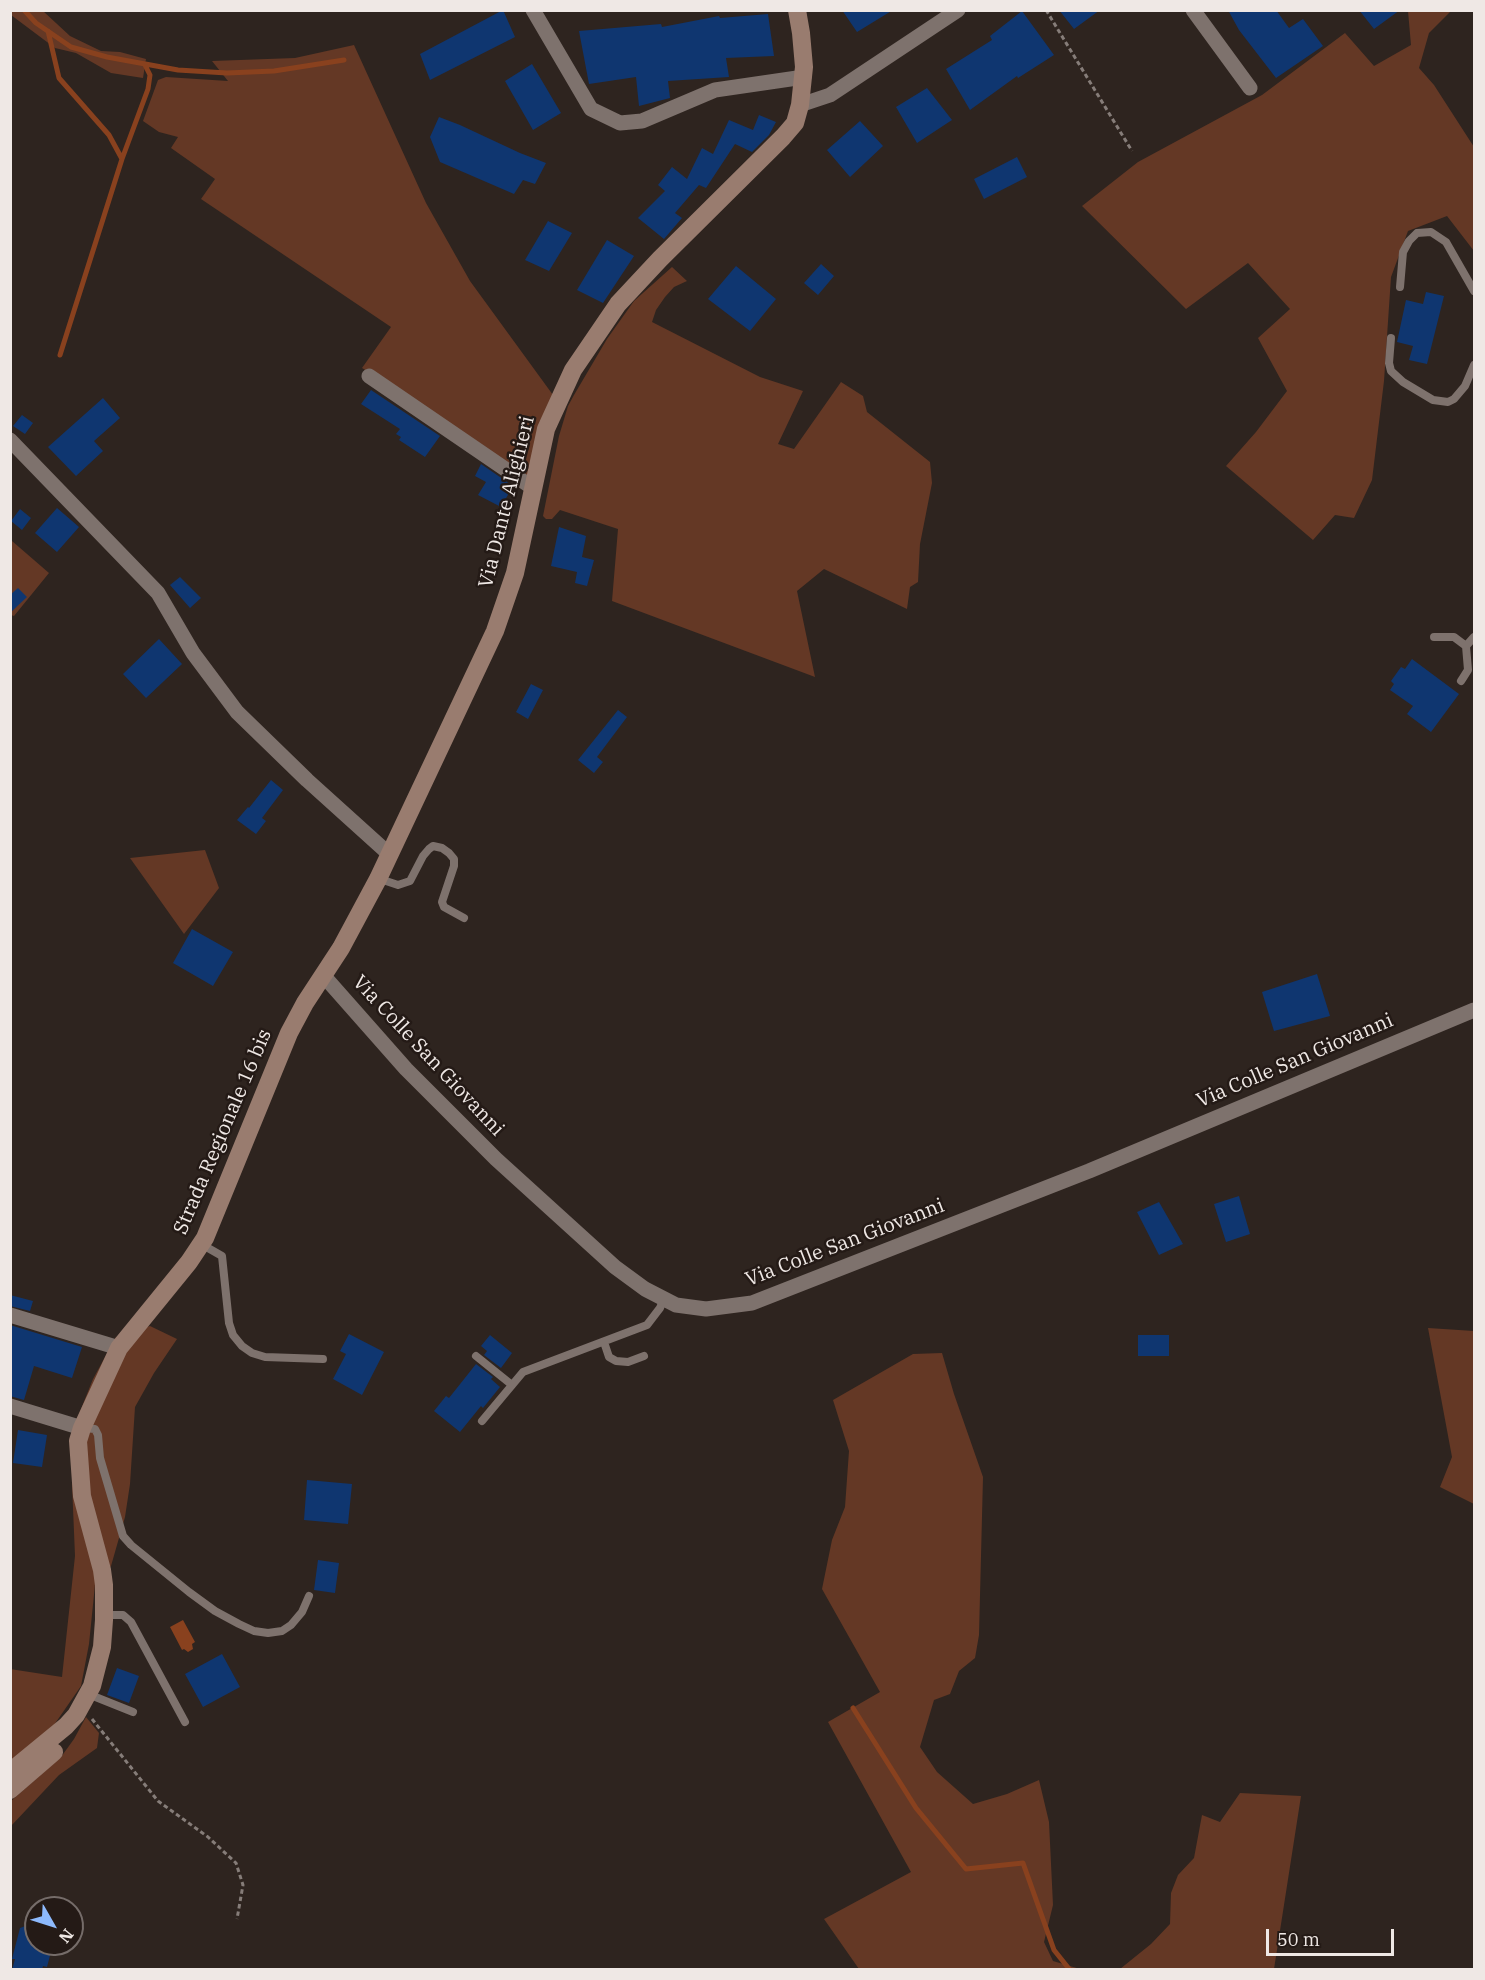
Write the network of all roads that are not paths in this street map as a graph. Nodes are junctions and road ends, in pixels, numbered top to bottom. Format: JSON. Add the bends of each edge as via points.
{"nodes":[{"id":1,"x":533,"y":10,"type":"edge"},
{"id":2,"x":797,"y":10,"type":"edge"},
{"id":3,"x":958,"y":10,"type":"edge"},
{"id":4,"x":1193,"y":10,"type":"edge"},
{"id":5,"x":804,"y":77,"type":"junction"},
{"id":6,"x":1250,"y":88,"type":"dead end"},
{"id":7,"x":800,"y":105,"type":"junction"},
{"id":8,"x":1400,"y":287,"type":"dead end"},
{"id":9,"x":1474,"y":291,"type":"edge"},
{"id":10,"x":1391,"y":338,"type":"dead end"},
{"id":11,"x":1474,"y":365,"type":"edge"},
{"id":12,"x":369,"y":376,"type":"dead end"},
{"id":13,"x":10,"y":440,"type":"edge"},
{"id":14,"x":533,"y":488,"type":"junction"},
{"id":15,"x":1434,"y":637,"type":"dead end"},
{"id":16,"x":1474,"y":637,"type":"edge"},
{"id":17,"x":1466,"y":646,"type":"junction"},
{"id":18,"x":1461,"y":681,"type":"dead end"},
{"id":19,"x":403,"y":823,"type":"joint"},
{"id":20,"x":389,"y":854,"type":"junction"},
{"id":21,"x":378,"y":879,"type":"junction"},
{"id":22,"x":464,"y":918,"type":"dead end"},
{"id":23,"x":323,"y":975,"type":"junction"},
{"id":24,"x":1474,"y":1010,"type":"edge"},
{"id":25,"x":201,"y":1244,"type":"junction"},
{"id":26,"x":664,"y":1298,"type":"junction"},
{"id":27,"x":10,"y":1315,"type":"edge"},
{"id":28,"x":604,"y":1342,"type":"junction"},
{"id":29,"x":119,"y":1348,"type":"junction"},
{"id":30,"x":476,"y":1356,"type":"dead end"},
{"id":31,"x":644,"y":1356,"type":"dead end"},
{"id":32,"x":322,"y":1359,"type":"dead end"},
{"id":33,"x":512,"y":1385,"type":"junction"},
{"id":34,"x":10,"y":1406,"type":"edge"},
{"id":35,"x":482,"y":1421,"type":"dead end"},
{"id":36,"x":82,"y":1428,"type":"junction"},
{"id":37,"x":309,"y":1596,"type":"dead end"},
{"id":38,"x":104,"y":1615,"type":"junction"},
{"id":39,"x":86,"y":1700,"type":"junction"},
{"id":40,"x":133,"y":1712,"type":"dead end"},
{"id":41,"x":185,"y":1722,"type":"dead end"},
{"id":42,"x":66,"y":1726,"type":"junction"},
{"id":43,"x":10,"y":1772,"type":"edge"},
{"id":44,"x":10,"y":1790,"type":"edge"}],
"edges":[{"from":1,"to":5,"type":"street","via":[[591,109],[620,123],[642,121],[715,90]]},
{"from":2,"to":5,"type":"main road","name":"Via Dante Alighieri"},
{"from":3,"to":7,"type":"street","via":[[830,95]]},
{"from":4,"to":6,"type":"street"},
{"from":5,"to":7,"type":"main road","name":"Via Dante Alighieri"},
{"from":7,"to":14,"type":"main road","name":"Via Dante Alighieri","via":[[795,123],[783,137],[618,304],[573,370],[550,419]]},
{"from":8,"to":9,"type":"lane","via":[[1403,252],[1417,233],[1431,232],[1446,242]]},
{"from":10,"to":11,"type":"lane","via":[[1391,372],[1433,400],[1454,399]]},
{"from":12,"to":14,"type":"street"},
{"from":13,"to":20,"type":"street","via":[[158,593],[193,653],[237,712]]},
{"from":14,"to":19,"type":"main road","name":"Via Dante Alighieri","via":[[515,573],[495,631]]},
{"from":15,"to":17,"type":"lane","via":[[1454,637]]},
{"from":16,"to":17,"type":"lane"},
{"from":17,"to":18,"type":"lane","via":[[1468,670]]},
{"from":19,"to":20,"type":"main road","name":"Strada Regionale 16 bis"},
{"from":20,"to":21,"type":"main road","name":"Strada Regionale 16 bis"},
{"from":21,"to":22,"type":"lane","via":[[404,884],[410,881],[429,849],[441,848],[454,859],[442,902],[449,912]]},
{"from":21,"to":23,"type":"main road","name":"Strada Regionale 16 bis"},
{"from":23,"to":25,"type":"main road","name":"Strada Regionale 16 bis","via":[[289,1033]]},
{"from":23,"to":26,"type":"street","name":"Via Colle San Giovanni","via":[[406,1069],[496,1159],[615,1267]]},
{"from":24,"to":26,"type":"street","name":"Via Colle San Giovanni","via":[[1089,1171],[752,1303],[706,1309],[676,1305]]},
{"from":25,"to":29,"type":"main road","name":"Strada Regionale 16 bis"},
{"from":25,"to":32,"type":"lane","via":[[222,1256],[229,1323],[242,1346],[265,1357]]},
{"from":26,"to":28,"type":"lane","via":[[647,1325]]},
{"from":27,"to":29,"type":"street"},
{"from":28,"to":31,"type":"lane","via":[[609,1357],[616,1361],[628,1362]]},
{"from":28,"to":33,"type":"lane","via":[[523,1372]]},
{"from":29,"to":36,"type":"main road","name":"Strada Regionale 16 bis"},
{"from":30,"to":33,"type":"lane"},
{"from":33,"to":35,"type":"lane"},
{"from":34,"to":36,"type":"street"},
{"from":36,"to":37,"type":"lane","via":[[95,1429],[98,1435],[100,1458],[123,1536],[189,1592],[239,1624],[268,1633],[291,1625]]},
{"from":36,"to":38,"type":"main road","name":"Strada Regionale 16 bis","via":[[78,1441],[82,1496],[102,1570]]},
{"from":38,"to":39,"type":"main road","name":"Strada Regionale 16 bis","via":[[97,1671]]},
{"from":38,"to":41,"type":"lane","via":[[123,1615],[131,1622]]},
{"from":39,"to":40,"type":"lane"},
{"from":39,"to":42,"type":"main road","name":"Strada Regionale 16 bis"},
{"from":42,"to":43,"type":"main road","name":"Strada Regionale 16 bis"},
{"from":42,"to":44,"type":"main road","via":[[56,1750]]}]}
